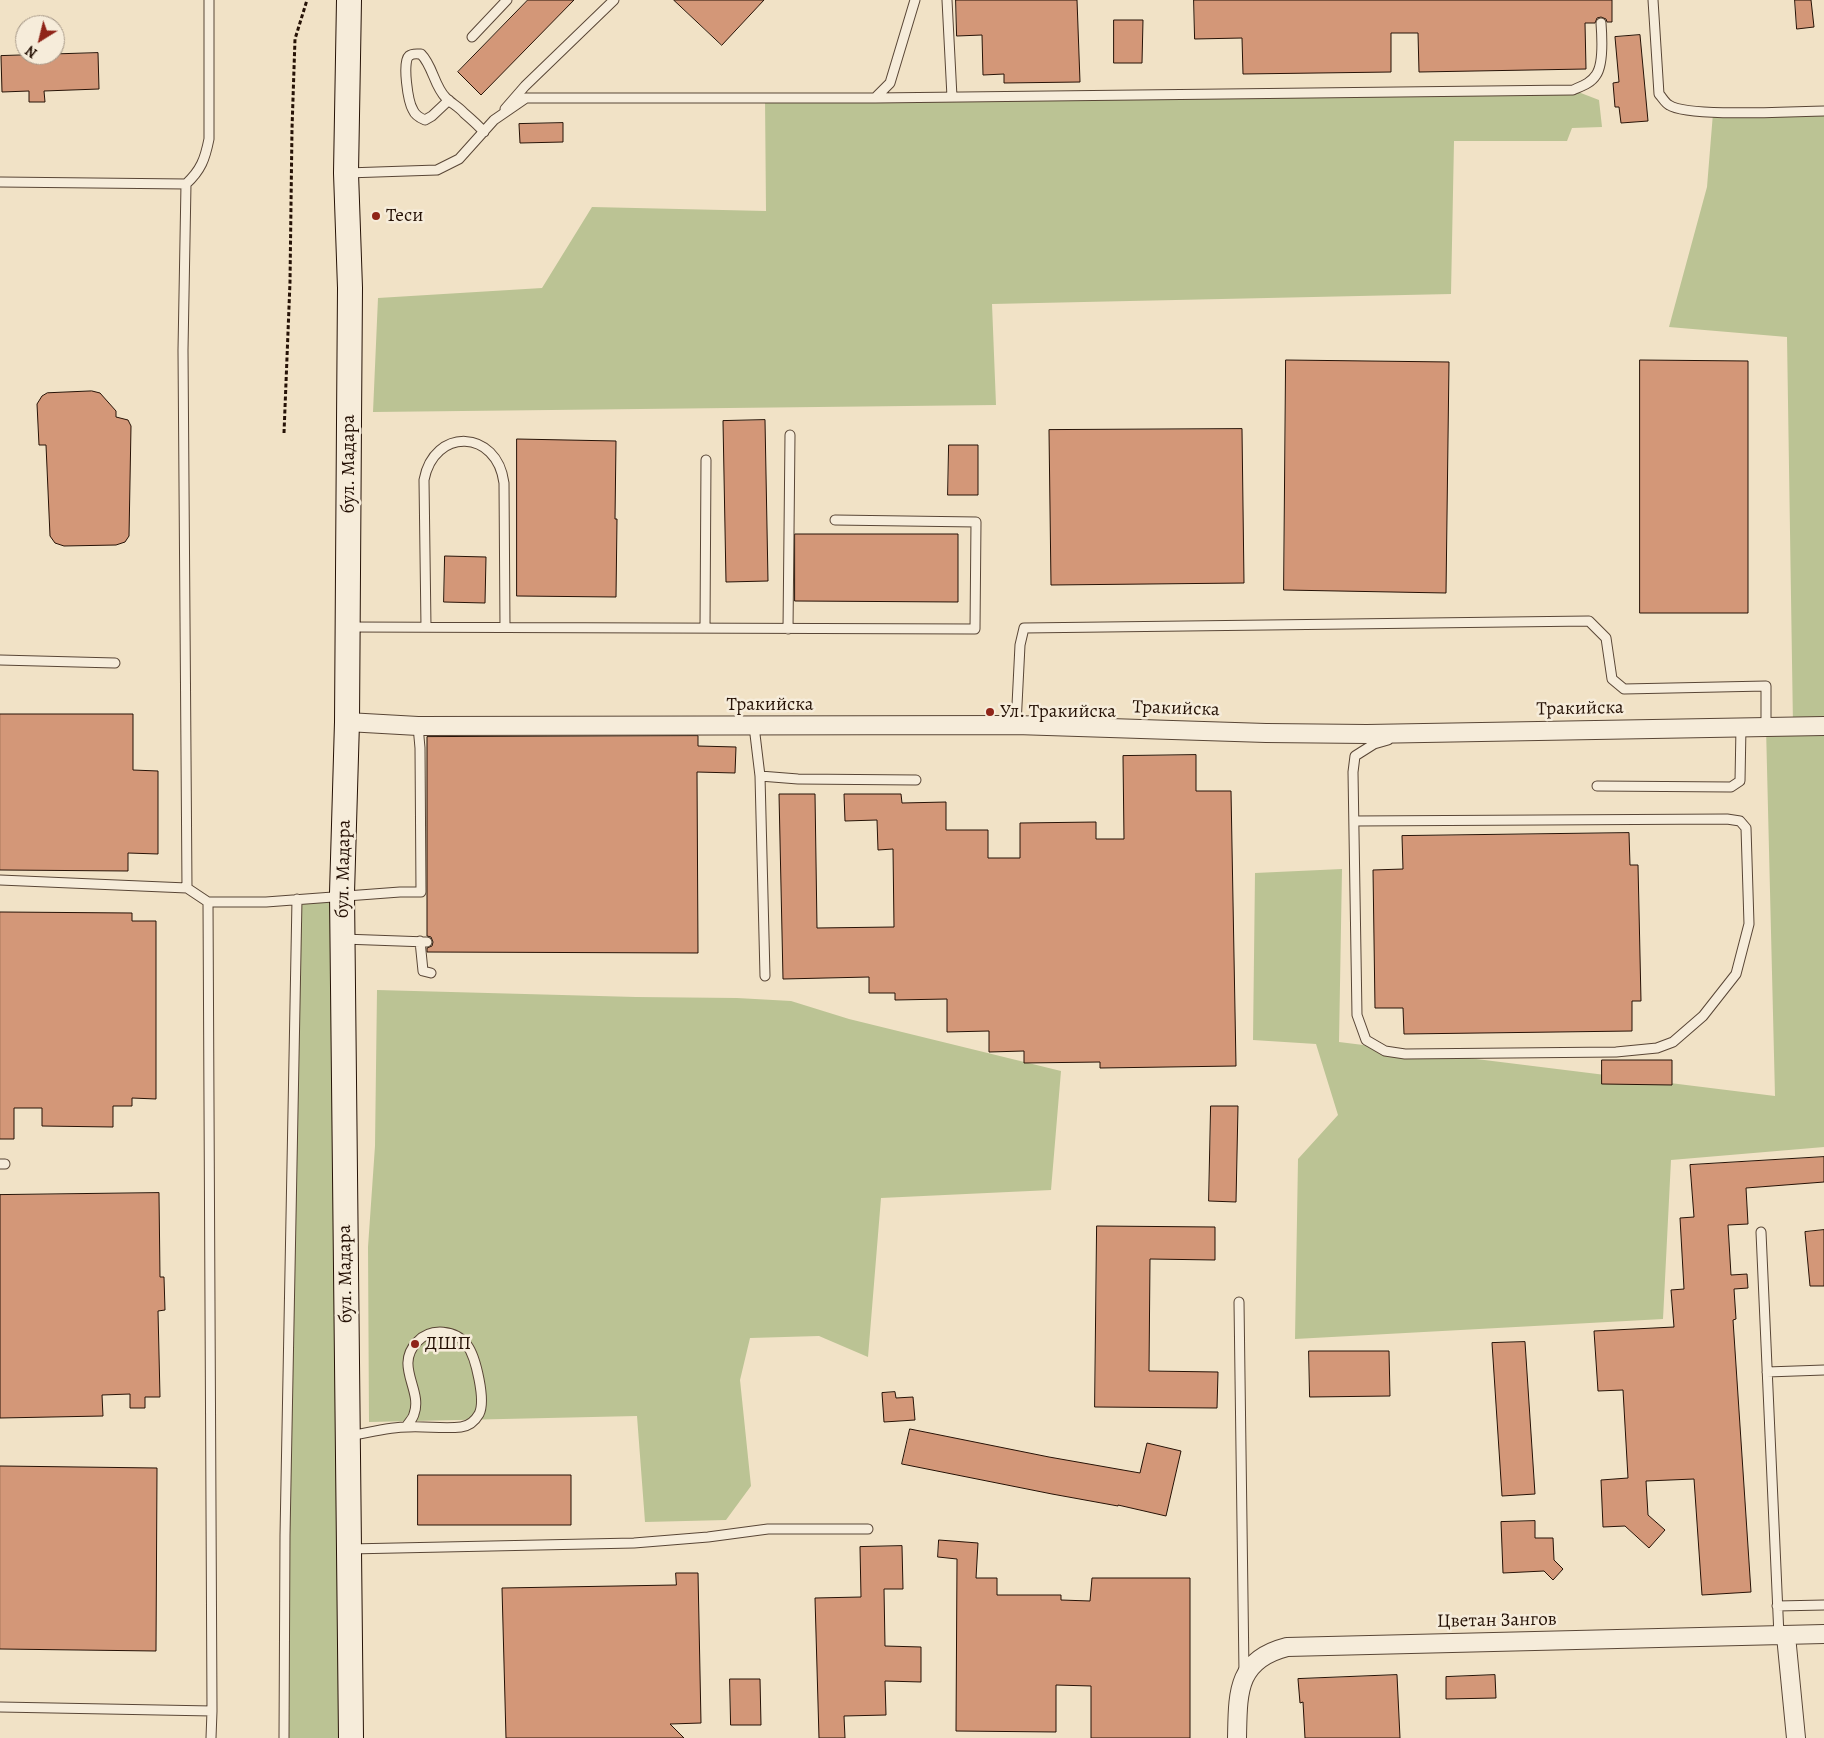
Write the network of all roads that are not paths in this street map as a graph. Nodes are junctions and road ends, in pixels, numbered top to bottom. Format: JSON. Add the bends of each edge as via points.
{"nodes":[{"id":1,"x":209,"y":0,"type":"edge"},
{"id":2,"x":349,"y":0,"type":"edge"},
{"id":3,"x":507,"y":0,"type":"edge"},
{"id":4,"x":614,"y":0,"type":"edge"},
{"id":5,"x":915,"y":0,"type":"edge"},
{"id":6,"x":947,"y":0,"type":"edge"},
{"id":7,"x":1653,"y":0,"type":"edge"},
{"id":8,"x":1602,"y":22,"type":"dead end"},
{"id":9,"x":472,"y":37,"type":"dead end"},
{"id":10,"x":952,"y":97,"type":"junction"},
{"id":11,"x":875,"y":98,"type":"junction"},
{"id":12,"x":449,"y":100,"type":"junction"},
{"id":13,"x":1824,"y":111,"type":"edge"},
{"id":14,"x":494,"y":120,"type":"junction"},
{"id":15,"x":484,"y":132,"type":"junction"},
{"id":16,"x":346,"y":173,"type":"junction"},
{"id":17,"x":0,"y":182,"type":"edge"},
{"id":18,"x":186,"y":184,"type":"junction"},
{"id":19,"x":790,"y":435,"type":"dead end"},
{"id":20,"x":706,"y":460,"type":"dead end"},
{"id":21,"x":835,"y":520,"type":"dead end"},
{"id":22,"x":348,"y":627,"type":"junction"},
{"id":23,"x":426,"y":627,"type":"junction"},
{"id":24,"x":505,"y":627,"type":"junction"},
{"id":25,"x":705,"y":628,"type":"junction"},
{"id":26,"x":788,"y":629,"type":"junction"},
{"id":27,"x":0,"y":660,"type":"edge"},
{"id":28,"x":115,"y":664,"type":"dead end"},
{"id":29,"x":347,"y":722,"type":"junction"},
{"id":30,"x":1016,"y":725,"type":"junction"},
{"id":31,"x":418,"y":726,"type":"junction"},
{"id":32,"x":754,"y":726,"type":"junction"},
{"id":33,"x":1824,"y":726,"type":"edge"},
{"id":34,"x":1741,"y":727,"type":"junction"},
{"id":35,"x":1766,"y":727,"type":"junction"},
{"id":36,"x":1409,"y":733,"type":"junction"},
{"id":37,"x":760,"y":776,"type":"junction"},
{"id":38,"x":916,"y":780,"type":"dead end"},
{"id":39,"x":1597,"y":786,"type":"dead end"},
{"id":40,"x":1354,"y":821,"type":"junction"},
{"id":41,"x":0,"y":880,"type":"edge"},
{"id":42,"x":187,"y":888,"type":"junction"},
{"id":43,"x":342,"y":897,"type":"junction"},
{"id":44,"x":297,"y":899,"type":"junction"},
{"id":45,"x":208,"y":902,"type":"junction"},
{"id":46,"x":343,"y":939,"type":"junction"},
{"id":47,"x":431,"y":973,"type":"dead end"},
{"id":48,"x":765,"y":976,"type":"dead end"},
{"id":49,"x":1761,"y":1232,"type":"dead end"},
{"id":50,"x":1239,"y":1302,"type":"dead end"},
{"id":51,"x":1824,"y":1370,"type":"edge"},
{"id":52,"x":1767,"y":1372,"type":"junction"},
{"id":53,"x":406,"y":1427,"type":"junction"},
{"id":54,"x":348,"y":1436,"type":"junction"},
{"id":55,"x":868,"y":1528,"type":"dead end"},
{"id":56,"x":349,"y":1549,"type":"junction"},
{"id":57,"x":1824,"y":1605,"type":"edge"},
{"id":58,"x":1777,"y":1606,"type":"junction"},
{"id":59,"x":1824,"y":1634,"type":"edge"},
{"id":60,"x":1782,"y":1636,"type":"junction"},
{"id":61,"x":1244,"y":1677,"type":"junction"},
{"id":62,"x":0,"y":1707,"type":"edge"},
{"id":63,"x":212,"y":1711,"type":"junction"},
{"id":64,"x":211,"y":1738,"type":"edge"},
{"id":65,"x":284,"y":1738,"type":"edge"},
{"id":66,"x":350,"y":1738,"type":"edge"},
{"id":67,"x":1237,"y":1738,"type":"edge"},
{"id":68,"x":1796,"y":1738,"type":"edge"}],
"edges":[{"from":1,"to":18,"type":"lane","via":[[208,139],[204,161]]},
{"from":2,"to":16,"type":"main road","name":"бул. Мадара"},
{"from":3,"to":9,"type":"lane"},
{"from":4,"to":14,"type":"lane"},
{"from":5,"to":11,"type":"lane","via":[[890,83]]},
{"from":6,"to":10,"type":"lane"},
{"from":7,"to":13,"type":"lane","via":[[1659,94],[1668,105],[1682,110],[1713,112]]},
{"from":8,"to":10,"type":"lane","via":[[1598,74],[1573,90]]},
{"from":10,"to":11,"type":"lane"},
{"from":11,"to":14,"type":"lane","via":[[526,98]]},
{"from":12,"to":12,"type":"lane","via":[[437,84],[426,59],[421,54],[408,56],[406,82],[413,111],[425,120]]},
{"from":12,"to":15,"type":"lane"},
{"from":14,"to":15,"type":"lane"},
{"from":15,"to":16,"type":"lane","via":[[459,158],[437,170]]},
{"from":16,"to":22,"type":"main road","name":"бул. Мадара","via":[[350,288]]},
{"from":17,"to":18,"type":"lane"},
{"from":18,"to":42,"type":"lane"},
{"from":19,"to":26,"type":"lane"},
{"from":20,"to":25,"type":"lane"},
{"from":21,"to":26,"type":"lane","via":[[976,522],[975,629]]},
{"from":22,"to":23,"type":"lane"},
{"from":22,"to":29,"type":"main road","name":"бул. Мадара"},
{"from":23,"to":24,"type":"lane"},
{"from":23,"to":24,"type":"lane","via":[[424,480],[428,464],[439,450],[460,442],[486,448],[502,469]]},
{"from":24,"to":25,"type":"lane"},
{"from":25,"to":26,"type":"lane"},
{"from":27,"to":28,"type":"lane"},
{"from":29,"to":31,"type":"street","name":"Тракийска"},
{"from":29,"to":43,"type":"main road","name":"бул. Мадара"},
{"from":30,"to":32,"type":"street","name":"Тракийска"},
{"from":30,"to":35,"type":"lane","via":[[1020,645],[1024,628],[1589,621],[1606,638],[1612,679],[1624,689],[1766,686]]},
{"from":30,"to":36,"type":"street","name":"Тракийска","via":[[1266,733]]},
{"from":31,"to":32,"type":"street","name":"Тракийска"},
{"from":31,"to":43,"type":"lane","via":[[421,892]]},
{"from":32,"to":37,"type":"lane"},
{"from":33,"to":35,"type":"street","name":"Тракийска"},
{"from":34,"to":35,"type":"street","name":"Тракийска"},
{"from":34,"to":36,"type":"street","name":"Тракийска"},
{"from":34,"to":39,"type":"lane","via":[[1740,782],[1731,787]]},
{"from":36,"to":40,"type":"lane","via":[[1374,744],[1355,756]]},
{"from":37,"to":38,"type":"lane"},
{"from":37,"to":48,"type":"lane"},
{"from":40,"to":40,"type":"lane","via":[[1357,1015],[1366,1040],[1385,1051],[1405,1054],[1616,1052],[1657,1048],[1674,1042],[1703,1016],[1736,974],[1749,924],[1746,828],[1740,822],[1728,819]]},
{"from":41,"to":42,"type":"lane"},
{"from":42,"to":45,"type":"lane"},
{"from":43,"to":44,"type":"lane"},
{"from":43,"to":46,"type":"main road","name":"бул. Мадара"},
{"from":44,"to":45,"type":"lane"},
{"from":44,"to":65,"type":"lane","via":[[284,1535]]},
{"from":45,"to":63,"type":"lane"},
{"from":46,"to":47,"type":"lane","via":[[423,942],[422,971]]},
{"from":46,"to":54,"type":"main road","name":"бул. Мадара"},
{"from":49,"to":52,"type":"lane"},
{"from":50,"to":61,"type":"lane"},
{"from":51,"to":52,"type":"lane"},
{"from":52,"to":58,"type":"lane"},
{"from":53,"to":53,"type":"lane","via":[[462,1427],[478,1416],[482,1404],[479,1380],[473,1356],[460,1338],[436,1332],[420,1340],[411,1351],[408,1367],[415,1395],[414,1414]]},
{"from":53,"to":54,"type":"lane"},
{"from":54,"to":56,"type":"main road","name":"бул. Мадара"},
{"from":55,"to":56,"type":"lane","via":[[768,1529],[634,1543]]},
{"from":56,"to":66,"type":"main road","name":"бул. Мадара"},
{"from":57,"to":58,"type":"lane"},
{"from":58,"to":60,"type":"lane"},
{"from":59,"to":60,"type":"street","name":"Цветан Зангов"},
{"from":60,"to":61,"type":"street","name":"Цветан Зангов","via":[[1287,1647],[1254,1662]]},
{"from":60,"to":68,"type":"street"},
{"from":61,"to":67,"type":"street","name":"Цветан Зангов","via":[[1238,1696]]},
{"from":62,"to":63,"type":"lane"},
{"from":63,"to":64,"type":"lane"}]}
